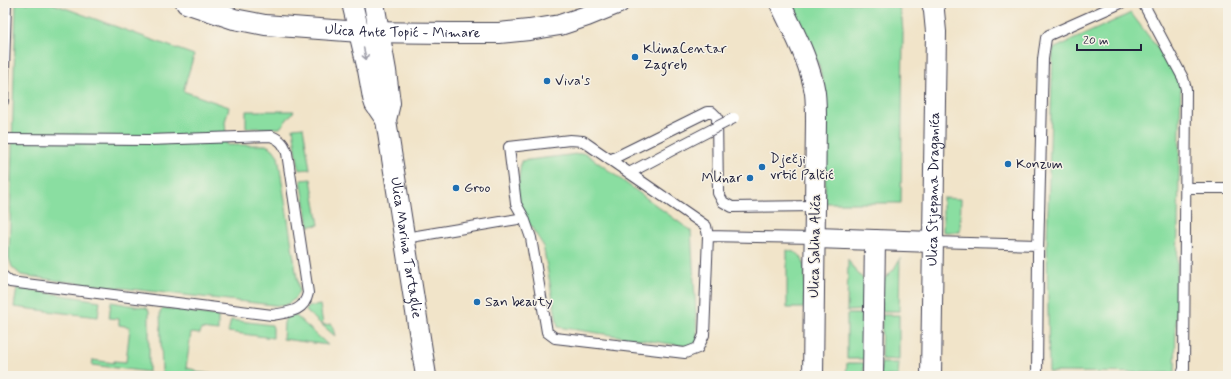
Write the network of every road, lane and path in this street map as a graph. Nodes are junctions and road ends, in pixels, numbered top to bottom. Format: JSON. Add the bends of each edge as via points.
{"nodes":[{"id":1,"x":6,"y":3,"type":"edge"},
{"id":2,"x":186,"y":3,"type":"edge"},
{"id":3,"x":352,"y":3,"type":"edge"},
{"id":4,"x":374,"y":3,"type":"edge"},
{"id":5,"x":619,"y":3,"type":"edge"},
{"id":6,"x":780,"y":3,"type":"edge"},
{"id":7,"x":932,"y":3,"type":"edge"},
{"id":8,"x":1121,"y":3,"type":"edge"},
{"id":9,"x":1143,"y":3,"type":"edge"},
{"id":10,"x":360,"y":32,"type":"junction"},
{"id":11,"x":380,"y":32,"type":"junction"},
{"id":12,"x":3,"y":101,"type":"edge"},
{"id":13,"x":734,"y":118,"type":"dead end"},
{"id":14,"x":386,"y":120,"type":"junction"},
{"id":15,"x":3,"y":139,"type":"edge"},
{"id":16,"x":610,"y":160,"type":"junction"},
{"id":17,"x":628,"y":173,"type":"junction"},
{"id":18,"x":1186,"y":188,"type":"junction"},
{"id":19,"x":1228,"y":188,"type":"edge"},
{"id":20,"x":816,"y":206,"type":"junction"},
{"id":21,"x":524,"y":218,"type":"junction"},
{"id":22,"x":708,"y":236,"type":"junction"},
{"id":23,"x":405,"y":238,"type":"junction"},
{"id":24,"x":816,"y":238,"type":"junction"},
{"id":25,"x":875,"y":240,"type":"junction"},
{"id":26,"x":933,"y":242,"type":"junction"},
{"id":27,"x":1038,"y":246,"type":"junction"},
{"id":28,"x":3,"y":276,"type":"edge"},
{"id":29,"x":426,"y":376,"type":"edge"},
{"id":30,"x":813,"y":376,"type":"edge"},
{"id":31,"x":873,"y":376,"type":"edge"},
{"id":32,"x":932,"y":376,"type":"edge"},
{"id":33,"x":1037,"y":376,"type":"edge"},
{"id":34,"x":1181,"y":376,"type":"edge"}],
"edges":[{"from":1,"to":12,"type":"lane"},
{"from":2,"to":10,"type":"street","name":"Ulica Ante Topić - Mimare","via":[[234,19],[265,25]]},
{"from":3,"to":10,"type":"street","name":"Ulica Marina Tartaglie"},
{"from":4,"to":11,"type":"street","name":"Ulica Marina Tartaglie"},
{"from":5,"to":11,"type":"street","name":"Ulica Ante Topić - Mimare","via":[[567,23],[529,30],[499,33]]},
{"from":6,"to":20,"type":"street","name":"Ulica Saliha Alića","via":[[810,73],[814,92]]},
{"from":7,"to":26,"type":"street","name":"Ulica Stjepana Draganića","via":[[936,32]]},
{"from":8,"to":27,"type":"lane","via":[[1046,38],[1043,59]]},
{"from":9,"to":18,"type":"lane","via":[[1183,78],[1186,89]]},
{"from":10,"to":11,"type":"street","name":"Ulica Ante Topić - Mimare"},
{"from":10,"to":14,"type":"street","name":"Ulica Marina Tartaglie","one_way":true,"via":[[373,98]]},
{"from":11,"to":14,"type":"street","name":"Ulica Marina Tartaglie","via":[[390,103]]},
{"from":13,"to":17,"type":"lane","bridge":true},
{"from":14,"to":23,"type":"street","name":"Ulica Marina Tartaglie"},
{"from":15,"to":28,"type":"lane","via":[[150,140],[271,136],[278,139],[285,145],[287,154],[308,293],[300,307],[288,313],[272,315],[10,282]]},
{"from":16,"to":17,"type":"lane"},
{"from":16,"to":20,"type":"lane","via":[[707,112],[712,112],[717,117],[718,193],[723,202],[732,207]]},
{"from":16,"to":21,"type":"lane","via":[[583,141],[570,140],[509,147],[516,204]]},
{"from":17,"to":22,"type":"lane","via":[[706,226]]},
{"from":18,"to":19,"type":"lane"},
{"from":18,"to":34,"type":"lane","via":[[1184,369]]},
{"from":20,"to":24,"type":"street","name":"Ulica Saliha Alića"},
{"from":21,"to":22,"type":"lane","via":[[531,238],[547,332],[555,338],[685,353],[698,348],[704,335]]},
{"from":21,"to":23,"type":"lane"},
{"from":22,"to":24,"type":"lane"},
{"from":23,"to":29,"type":"street","name":"Ulica Marina Tartaglie"},
{"from":24,"to":25,"type":"street"},
{"from":24,"to":30,"type":"street","name":"Ulica Saliha Alića"},
{"from":25,"to":26,"type":"street"},
{"from":25,"to":31,"type":"street"},
{"from":26,"to":27,"type":"lane"},
{"from":26,"to":32,"type":"street","name":"Ulica Stjepana Draganića"},
{"from":27,"to":33,"type":"lane"}]}
